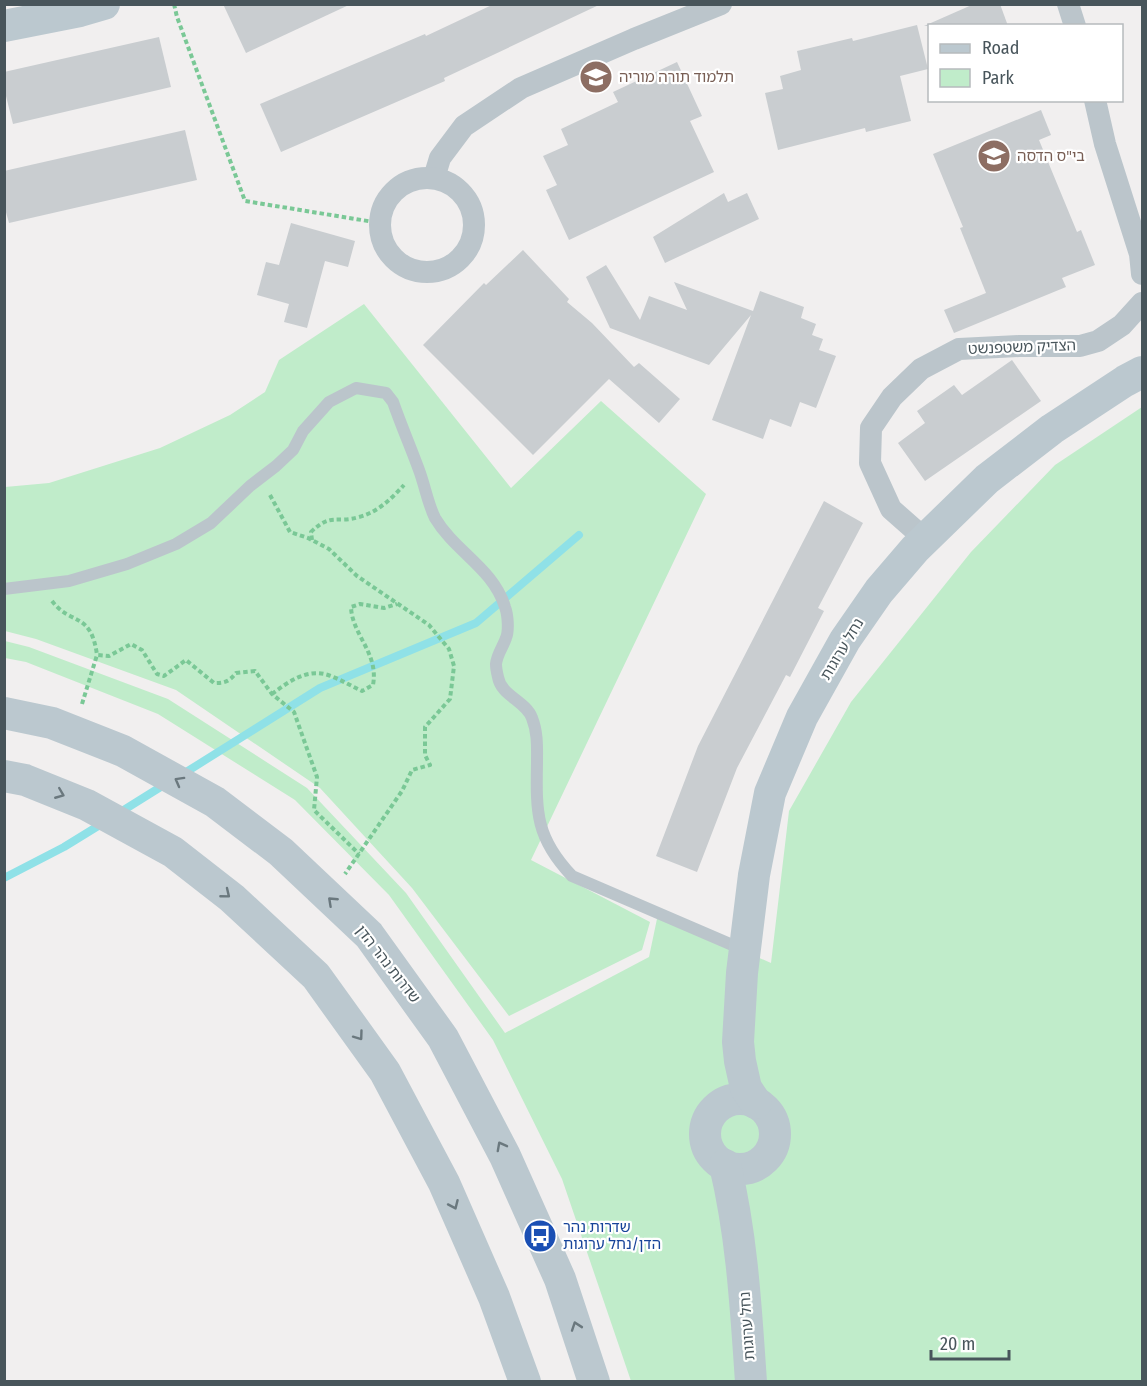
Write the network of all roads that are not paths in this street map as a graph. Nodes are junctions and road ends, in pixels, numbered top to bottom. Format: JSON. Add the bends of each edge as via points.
{"nodes":[{"id":1,"x":104,"y":4,"type":"edge"},
{"id":2,"x":721,"y":4,"type":"edge"},
{"id":3,"x":1068,"y":4,"type":"edge"},
{"id":4,"x":1074,"y":24,"type":"edge"},
{"id":5,"x":4,"y":26,"type":"edge"},
{"id":6,"x":1095,"y":102,"type":"edge"},
{"id":7,"x":434,"y":178,"type":"junction"},
{"id":8,"x":1143,"y":274,"type":"edge"},
{"id":9,"x":1143,"y":303,"type":"edge"},
{"id":10,"x":1143,"y":372,"type":"edge"},
{"id":11,"x":925,"y":539,"type":"junction"},
{"id":12,"x":4,"y":589,"type":"edge"},
{"id":13,"x":4,"y":713,"type":"edge"},
{"id":14,"x":4,"y":776,"type":"edge"},
{"id":15,"x":745,"y":950,"type":"junction"},
{"id":16,"x":738,"y":1042,"type":"junction"},
{"id":17,"x":724,"y":1103,"type":"junction"},
{"id":18,"x":756,"y":1103,"type":"junction"},
{"id":19,"x":761,"y":1162,"type":"junction"},
{"id":20,"x":724,"y":1165,"type":"junction"},
{"id":21,"x":743,"y":1270,"type":"junction"},
{"id":22,"x":525,"y":1382,"type":"edge"},
{"id":23,"x":594,"y":1382,"type":"edge"},
{"id":24,"x":751,"y":1382,"type":"edge"}],
"edges":[{"from":1,"to":5,"type":"main road"},
{"from":2,"to":7,"type":"street","via":[[521,88],[464,126],[440,158]]},
{"from":3,"to":4,"type":"street"},
{"from":6,"to":8,"type":"street"},
{"from":7,"to":7,"type":"street","via":[[454,186],[469,202],[475,223],[471,245],[457,262],[438,271],[416,271],[390,253],[380,223],[388,198],[397,188],[415,180]]},
{"from":9,"to":11,"type":"street","name":"הצדיק משטפנשט","via":[[1122,325],[1098,341],[1080,346],[959,349],[921,369],[892,397],[871,428],[870,463],[891,509]]},
{"from":10,"to":11,"type":"main road","name":"נחל ערוגות","via":[[1042,436],[987,479]]},
{"from":11,"to":15,"type":"main road","name":"נחל ערוגות","via":[[879,591],[845,640],[802,717],[770,793]]},
{"from":12,"to":15,"type":"lane","via":[[69,581],[176,544],[211,523],[293,450],[303,431],[329,402],[356,388],[386,393],[393,402],[435,517],[448,537],[498,588],[506,609],[507,636],[496,664],[498,682],[532,716],[537,736],[540,824],[556,859],[572,876]]},
{"from":23,"to":13,"type":"main road","name":"שדרות נהר הדן","one_way":true,"via":[[556,1269],[505,1155],[443,1038],[369,935],[280,852],[215,802],[123,751],[52,723]]},
{"from":14,"to":22,"type":"main road","one_way":true,"via":[[25,780],[87,805],[173,852],[232,898],[316,976],[385,1072],[444,1184],[494,1297]]},
{"from":15,"to":16,"type":"main road","name":"נחל ערוגות"},
{"from":16,"to":17,"type":"main road","name":"נחל ערוגות"},
{"from":16,"to":18,"type":"main road","name":"נחל ערוגות","via":[[746,1088]]},
{"from":17,"to":18,"type":"main road","via":[[740,1099]]},
{"from":17,"to":20,"type":"main road","via":[[712,1114],[705,1134],[709,1150]]},
{"from":18,"to":19,"type":"main road","via":[[768,1113],[775,1129],[771,1150]]},
{"from":19,"to":20,"type":"main road","via":[[740,1169]]},
{"from":19,"to":21,"type":"main road","name":"נחל ערוגות","via":[[748,1201]]},
{"from":20,"to":21,"type":"main road","name":"נחל ערוגות"},
{"from":21,"to":24,"type":"main road","name":"נחל ערוגות"}]}
